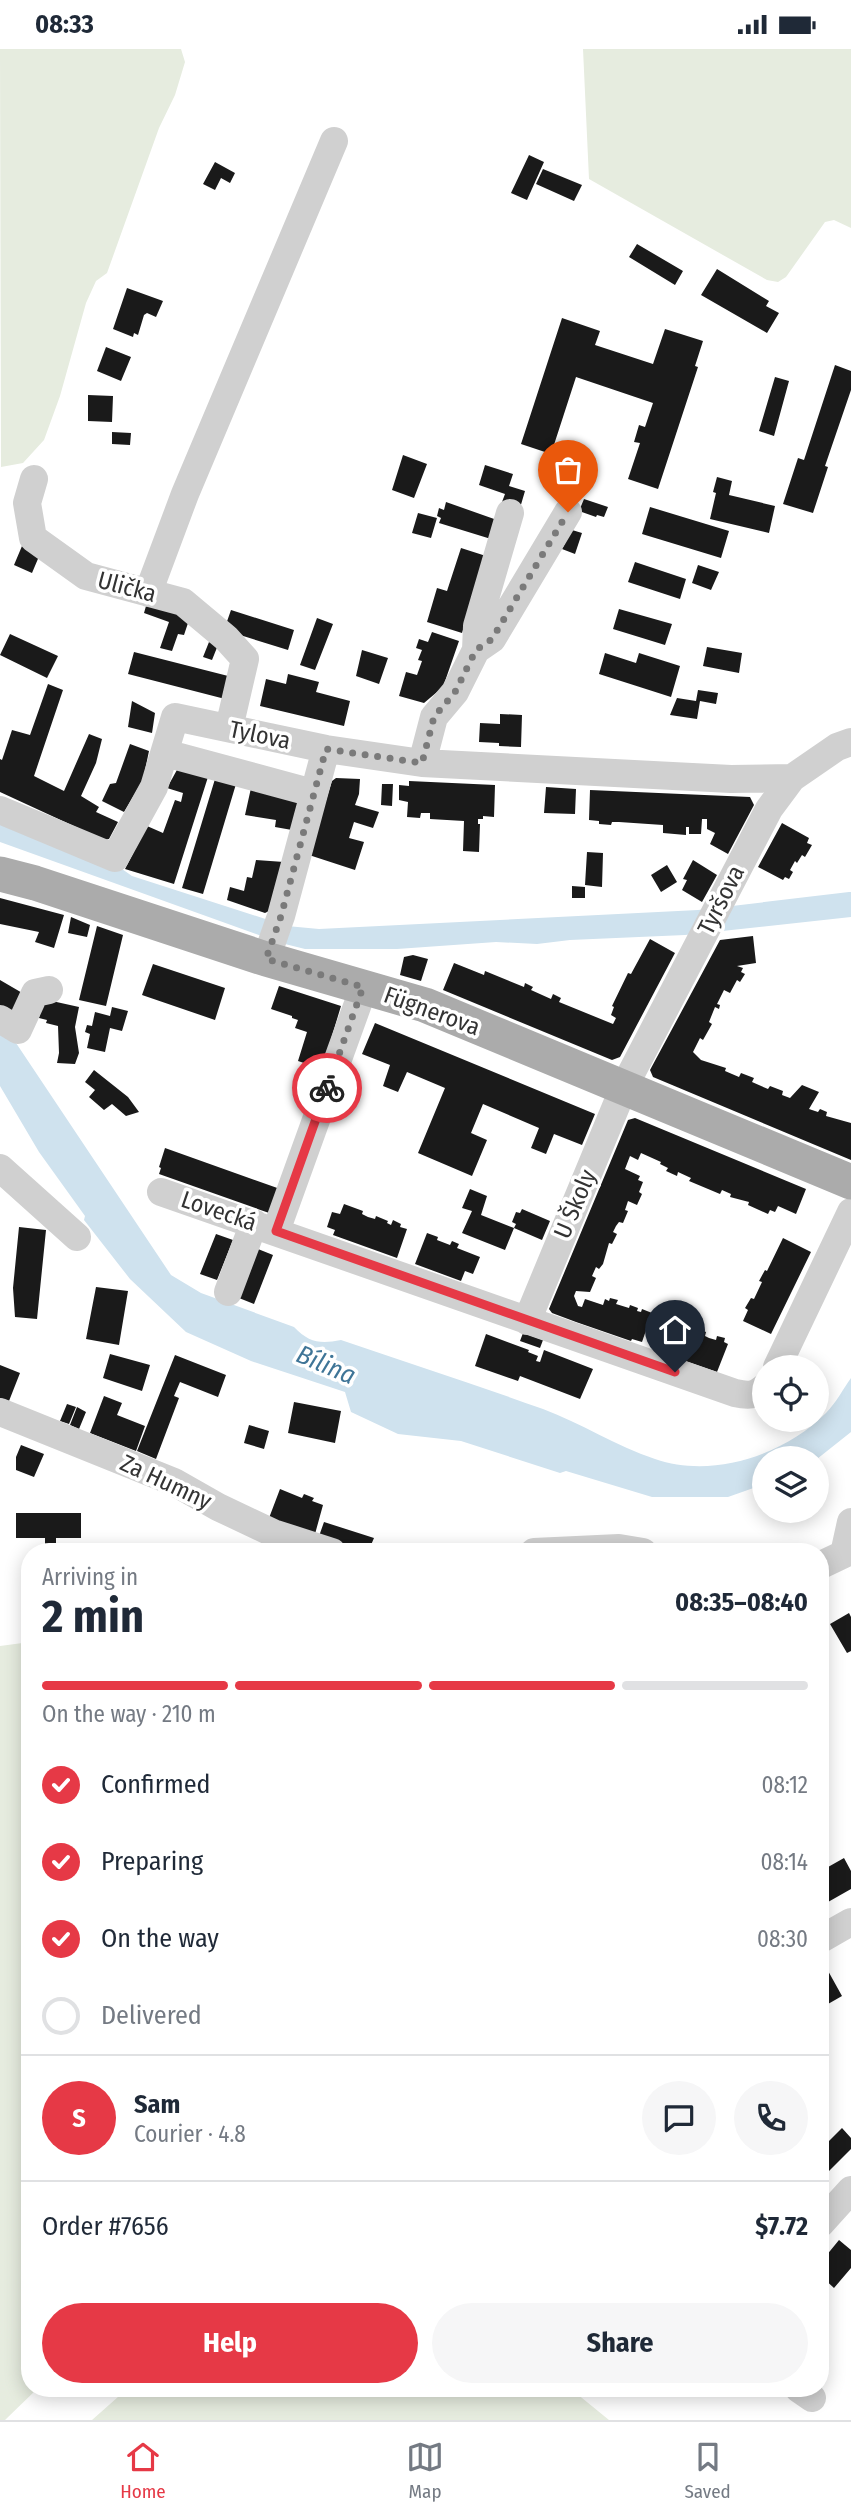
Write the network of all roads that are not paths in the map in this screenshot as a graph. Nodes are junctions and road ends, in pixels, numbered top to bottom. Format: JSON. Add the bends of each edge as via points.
{"nodes":[{"id":1,"x":334,"y":141,"type":"dead end"},
{"id":2,"x":30,"y":491,"type":"dead end"},
{"id":3,"x":568,"y":512,"type":"dead end"},
{"id":4,"x":510,"y":513,"type":"dead end"},
{"id":5,"x":148,"y":593,"type":"junction"},
{"id":6,"x":476,"y":650,"type":"junction"},
{"id":7,"x":229,"y":728,"type":"junction"},
{"id":8,"x":851,"y":742,"type":"edge"},
{"id":9,"x":326,"y":749,"type":"junction"},
{"id":10,"x":165,"y":753,"type":"junction"},
{"id":11,"x":422,"y":763,"type":"junction"},
{"id":12,"x":792,"y":778,"type":"junction"},
{"id":13,"x":313,"y":793,"type":"junction"},
{"id":14,"x":0,"y":810,"type":"edge"},
{"id":15,"x":0,"y":874,"type":"edge"},
{"id":16,"x":268,"y":951,"type":"junction"},
{"id":17,"x":363,"y":987,"type":"junction"},
{"id":18,"x":49,"y":990,"type":"dead end"},
{"id":19,"x":9,"y":1025,"type":"edge"},
{"id":20,"x":624,"y":1087,"type":"junction"},
{"id":21,"x":0,"y":1168,"type":"edge"},
{"id":22,"x":851,"y":1182,"type":"edge"},
{"id":23,"x":161,"y":1192,"type":"dead end"},
{"id":24,"x":851,"y":1212,"type":"edge"},
{"id":25,"x":265,"y":1227,"type":"junction"},
{"id":26,"x":77,"y":1237,"type":"dead end"},
{"id":27,"x":228,"y":1291,"type":"dead end"},
{"id":28,"x":527,"y":1321,"type":"junction"},
{"id":29,"x":783,"y":1355,"type":"edge"},
{"id":30,"x":752,"y":1395,"type":"edge"},
{"id":31,"x":0,"y":1412,"type":"edge"},
{"id":32,"x":851,"y":1522,"type":"edge"},
{"id":33,"x":305,"y":1543,"type":"edge"},
{"id":34,"x":839,"y":1561,"type":"edge"},
{"id":35,"x":851,"y":1922,"type":"edge"},
{"id":36,"x":829,"y":1934,"type":"edge"},
{"id":37,"x":851,"y":2190,"type":"edge"},
{"id":38,"x":829,"y":2214,"type":"edge"}],
"edges":[{"from":1,"to":5,"type":"street"},
{"from":2,"to":5,"type":"street","name":"Ulička","via":[[33,538],[86,576]]},
{"from":3,"to":6,"type":"street","via":[[492,639]]},
{"from":4,"to":6,"type":"street","via":[[477,626]]},
{"from":5,"to":7,"type":"street","name":"Ulička","via":[[183,602],[246,659]]},
{"from":6,"to":11,"type":"street","via":[[455,692],[434,717]]},
{"from":7,"to":9,"type":"street","name":"Tylova"},
{"from":7,"to":10,"type":"street","name":"Tylova","via":[[175,717]]},
{"from":8,"to":12,"type":"street","name":"Tyršova"},
{"from":9,"to":11,"type":"street","name":"Tylova"},
{"from":9,"to":13,"type":"street"},
{"from":10,"to":13,"type":"street"},
{"from":10,"to":14,"type":"street","name":"Tylova","via":[[155,787],[115,858]]},
{"from":11,"to":12,"type":"street","name":"Tylova"},
{"from":12,"to":20,"type":"street","name":"Tyršova","via":[[769,809]]},
{"from":13,"to":16,"type":"street"},
{"from":15,"to":16,"type":"main road","name":"Fügnerova"},
{"from":16,"to":17,"type":"main road","name":"Fügnerova"},
{"from":17,"to":20,"type":"main road","name":"Fügnerova","via":[[425,1005]]},
{"from":17,"to":25,"type":"street","name":"Lovecká"},
{"from":18,"to":19,"type":"street","via":[[34,993]]},
{"from":20,"to":22,"type":"main road","name":"Fügnerova"},
{"from":20,"to":28,"type":"street","name":"U Školy"},
{"from":21,"to":26,"type":"street"},
{"from":23,"to":25,"type":"street","name":"Lovecká"},
{"from":24,"to":29,"type":"street"},
{"from":25,"to":27,"type":"street"},
{"from":25,"to":28,"type":"street","name":"Lovecká"},
{"from":28,"to":30,"type":"street","name":"Lovecká","via":[[735,1394]]},
{"from":31,"to":33,"type":"street","name":"Za Humny","via":[[174,1482],[218,1507]]},
{"from":32,"to":34,"type":"street"},
{"from":35,"to":36,"type":"street"},
{"from":37,"to":38,"type":"street"}]}
